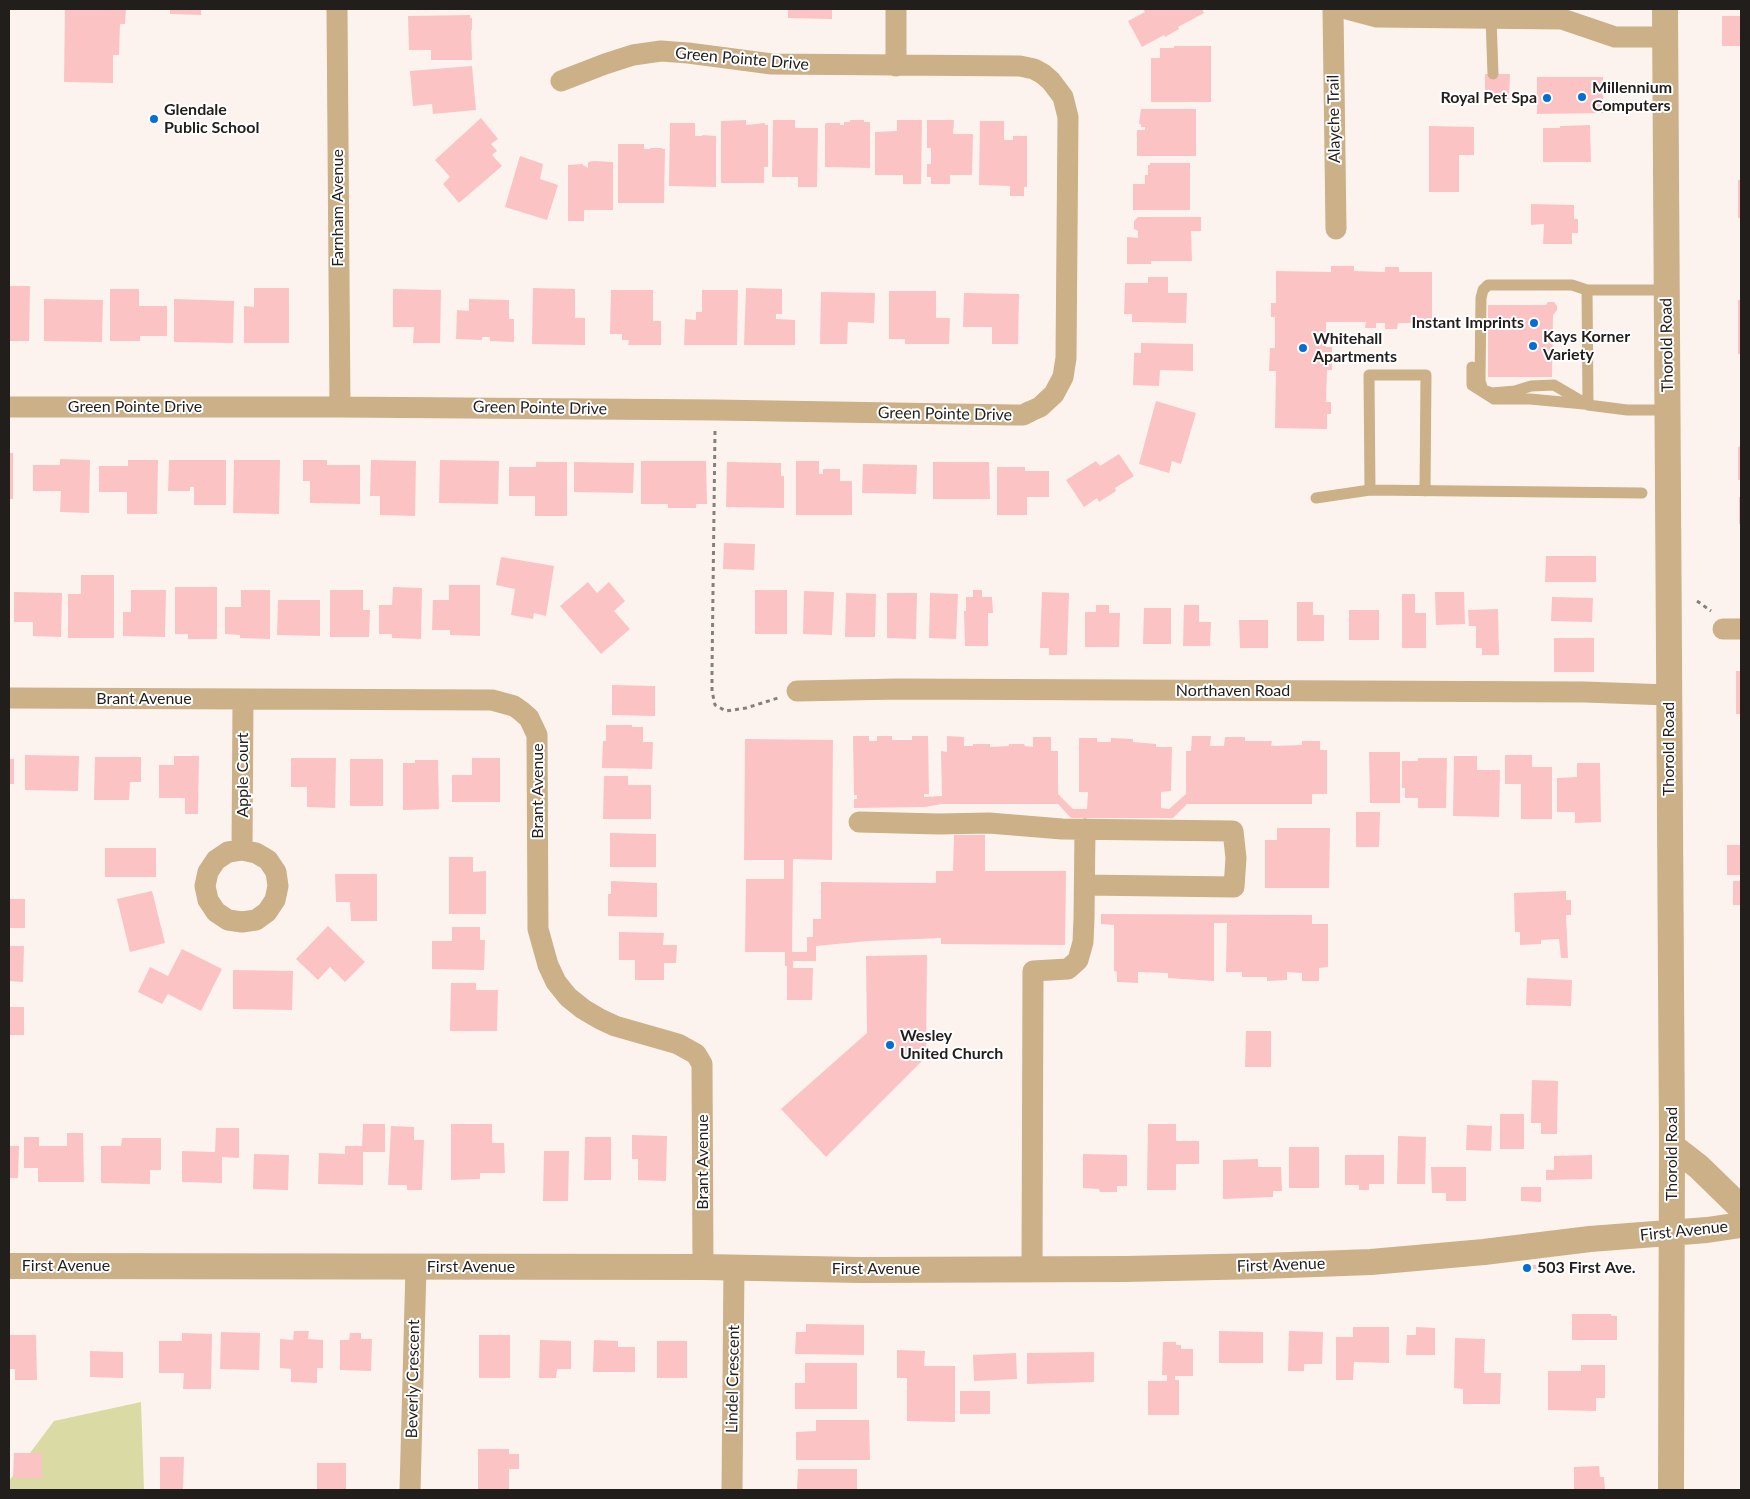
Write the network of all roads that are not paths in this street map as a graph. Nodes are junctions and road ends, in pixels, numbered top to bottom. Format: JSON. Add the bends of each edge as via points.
{"nodes":[{"id":1,"x":337,"y":9,"type":"edge"},
{"id":2,"x":896,"y":9,"type":"edge"},
{"id":3,"x":1333,"y":9,"type":"edge"},
{"id":4,"x":1347,"y":9,"type":"edge"},
{"id":5,"x":1665,"y":9,"type":"edge"},
{"id":6,"x":1491,"y":18,"type":"junction"},
{"id":7,"x":1665,"y":37,"type":"junction"},
{"id":8,"x":896,"y":66,"type":"junction"},
{"id":9,"x":1493,"y":74,"type":"dead end"},
{"id":10,"x":561,"y":81,"type":"dead end"},
{"id":11,"x":1336,"y":229,"type":"dead end"},
{"id":12,"x":1483,"y":290,"type":"junction"},
{"id":13,"x":1587,"y":290,"type":"junction"},
{"id":14,"x":1666,"y":290,"type":"junction"},
{"id":15,"x":1593,"y":405,"type":"junction"},
{"id":16,"x":9,"y":407,"type":"edge"},
{"id":17,"x":340,"y":407,"type":"junction"},
{"id":18,"x":1668,"y":410,"type":"junction"},
{"id":19,"x":1370,"y":490,"type":"junction"},
{"id":20,"x":1425,"y":490,"type":"junction"},
{"id":21,"x":1642,"y":493,"type":"dead end"},
{"id":22,"x":1316,"y":498,"type":"dead end"},
{"id":23,"x":797,"y":691,"type":"road end"},
{"id":24,"x":1669,"y":694,"type":"junction"},
{"id":25,"x":9,"y":698,"type":"edge"},
{"id":26,"x":243,"y":700,"type":"junction"},
{"id":27,"x":859,"y":822,"type":"dead end"},
{"id":28,"x":1085,"y":829,"type":"junction"},
{"id":29,"x":242,"y":850,"type":"dead end"},
{"id":30,"x":1085,"y":885,"type":"junction"},
{"id":31,"x":1672,"y":1146,"type":"junction"},
{"id":32,"x":1741,"y":1208,"type":"edge"},
{"id":33,"x":1741,"y":1226,"type":"edge"},
{"id":34,"x":1672,"y":1233,"type":"junction"},
{"id":35,"x":9,"y":1266,"type":"edge"},
{"id":36,"x":416,"y":1267,"type":"junction"},
{"id":37,"x":703,"y":1267,"type":"junction"},
{"id":38,"x":734,"y":1267,"type":"junction"},
{"id":39,"x":1032,"y":1268,"type":"junction"},
{"id":40,"x":410,"y":1490,"type":"edge"},
{"id":41,"x":732,"y":1490,"type":"edge"},
{"id":42,"x":1671,"y":1490,"type":"edge"}],
"edges":[{"from":1,"to":17,"type":"street","name":"Farnham Avenue"},
{"from":2,"to":8,"type":"street"},
{"from":3,"to":11,"type":"street","name":"Alayche Trail"},
{"from":4,"to":6,"type":"street","via":[[1377,17]]},
{"from":5,"to":7,"type":"street","name":"Thorold Road"},
{"from":6,"to":7,"type":"street","via":[[1562,18],[1615,37]]},
{"from":6,"to":9,"type":"lane"},
{"from":7,"to":14,"type":"street","name":"Thorold Road"},
{"from":8,"to":10,"type":"street","name":"Green Pointe Drive","via":[[772,64],[661,52],[633,55]]},
{"from":8,"to":17,"type":"street","name":"Green Pointe Drive","via":[[1020,66],[1043,74],[1063,97],[1068,117],[1066,358],[1059,386],[1047,401],[1032,411],[1023,415]]},
{"from":12,"to":13,"type":"lane","via":[[1488,285],[1572,285]]},
{"from":12,"to":15,"type":"lane","via":[[1480,381],[1483,390],[1492,393],[1554,385]]},
{"from":12,"to":15,"type":"lane","via":[[1473,296],[1472,385],[1494,399]]},
{"from":13,"to":14,"type":"lane"},
{"from":13,"to":15,"type":"lane"},
{"from":14,"to":18,"type":"street","name":"Thorold Road"},
{"from":15,"to":18,"type":"lane","via":[[1627,410]]},
{"from":16,"to":17,"type":"street","name":"Green Pointe Drive"},
{"from":18,"to":24,"type":"street","name":"Thorold Road"},
{"from":19,"to":20,"type":"lane"},
{"from":19,"to":20,"type":"lane","via":[[1370,375],[1426,375]]},
{"from":19,"to":22,"type":"lane"},
{"from":20,"to":21,"type":"lane"},
{"from":23,"to":24,"type":"street","name":"Northaven Road"},
{"from":24,"to":31,"type":"street","name":"Thorold Road"},
{"from":25,"to":26,"type":"street","name":"Brant Avenue"},
{"from":26,"to":29,"type":"street","name":"Apple Court"},
{"from":26,"to":37,"type":"street","name":"Brant Avenue","via":[[492,700],[514,706],[529,718],[537,735],[538,929],[556,982],[583,1009],[615,1026],[687,1048],[702,1064]]},
{"from":27,"to":28,"type":"street","via":[[989,823]]},
{"from":28,"to":30,"type":"street"},
{"from":28,"to":30,"type":"street","via":[[1233,831],[1236,858],[1234,887]]},
{"from":30,"to":39,"type":"street","via":[[1083,942],[1078,960],[1068,969],[1033,971]]},
{"from":31,"to":32,"type":"street"},
{"from":31,"to":34,"type":"street","name":"Thorold Road"},
{"from":33,"to":34,"type":"street","name":"First Avenue"},
{"from":34,"to":39,"type":"street","name":"First Avenue","via":[[1371,1262],[1126,1269]]},
{"from":34,"to":42,"type":"street","name":"Thorold Road"},
{"from":35,"to":36,"type":"street","name":"First Avenue"},
{"from":36,"to":37,"type":"street","name":"First Avenue"},
{"from":36,"to":40,"type":"street","name":"Beverly Crescent"},
{"from":37,"to":38,"type":"street","name":"First Avenue"},
{"from":38,"to":39,"type":"street","name":"First Avenue","via":[[861,1270]]},
{"from":38,"to":41,"type":"street","name":"Lindel Crescent"}]}
